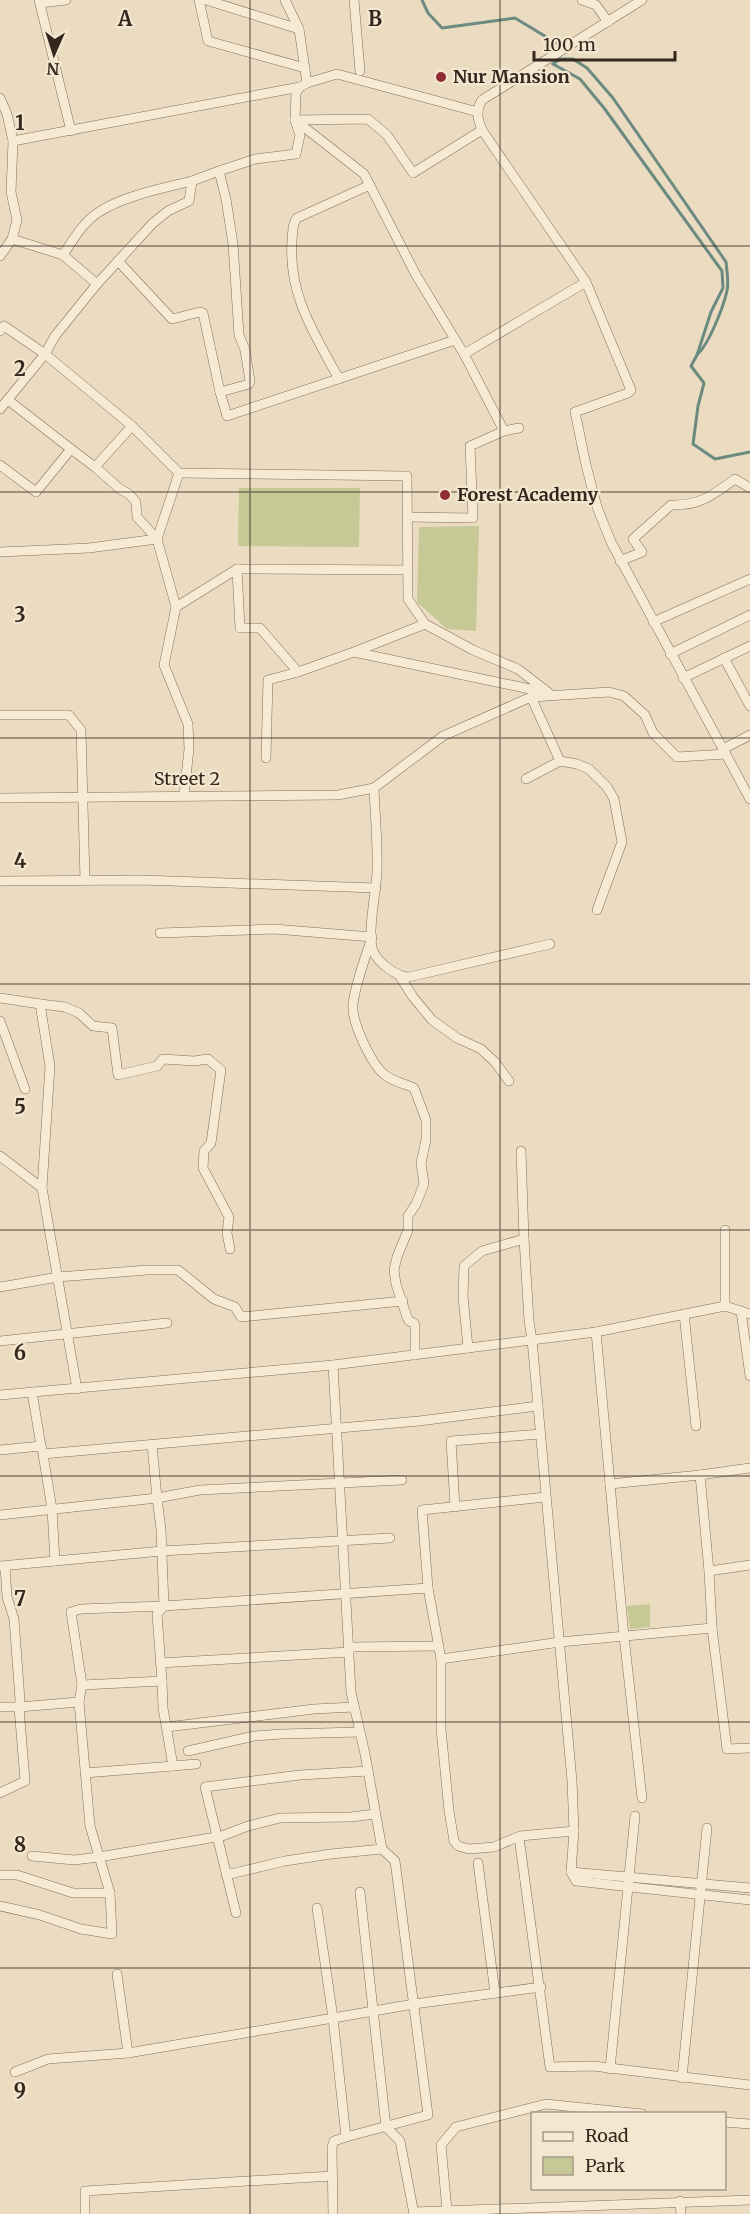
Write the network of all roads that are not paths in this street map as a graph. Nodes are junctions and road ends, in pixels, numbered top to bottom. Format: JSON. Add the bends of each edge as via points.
{"nodes":[{"id":1,"x":66,"y":0,"type":"edge"},
{"id":2,"x":199,"y":0,"type":"edge"},
{"id":3,"x":206,"y":0,"type":"edge"},
{"id":4,"x":285,"y":0,"type":"edge"},
{"id":5,"x":354,"y":0,"type":"edge"},
{"id":6,"x":582,"y":0,"type":"edge"},
{"id":7,"x":642,"y":0,"type":"edge"},
{"id":8,"x":39,"y":2,"type":"edge"},
{"id":9,"x":608,"y":22,"type":"junction"},
{"id":10,"x":298,"y":29,"type":"junction"},
{"id":11,"x":305,"y":68,"type":"junction"},
{"id":12,"x":360,"y":71,"type":"dead end"},
{"id":13,"x":304,"y":86,"type":"junction"},
{"id":14,"x":0,"y":98,"type":"edge"},
{"id":15,"x":478,"y":112,"type":"junction"},
{"id":16,"x":295,"y":120,"type":"junction"},
{"id":17,"x":482,"y":130,"type":"junction"},
{"id":18,"x":71,"y":131,"type":"junction"},
{"id":19,"x":14,"y":141,"type":"junction"},
{"id":20,"x":219,"y":171,"type":"junction"},
{"id":21,"x":192,"y":181,"type":"junction"},
{"id":22,"x":370,"y":185,"type":"junction"},
{"id":23,"x":12,"y":239,"type":"junction"},
{"id":24,"x":63,"y":255,"type":"junction"},
{"id":25,"x":0,"y":256,"type":"edge"},
{"id":26,"x":118,"y":261,"type":"junction"},
{"id":27,"x":586,"y":282,"type":"junction"},
{"id":28,"x":97,"y":284,"type":"junction"},
{"id":29,"x":0,"y":332,"type":"edge"},
{"id":30,"x":455,"y":340,"type":"junction"},
{"id":31,"x":45,"y":354,"type":"junction"},
{"id":32,"x":464,"y":354,"type":"junction"},
{"id":33,"x":339,"y":379,"type":"junction"},
{"id":34,"x":220,"y":392,"type":"junction"},
{"id":35,"x":8,"y":400,"type":"junction"},
{"id":36,"x":0,"y":410,"type":"edge"},
{"id":37,"x":132,"y":426,"type":"junction"},
{"id":38,"x":519,"y":428,"type":"dead end"},
{"id":39,"x":504,"y":431,"type":"junction"},
{"id":40,"x":71,"y":449,"type":"junction"},
{"id":41,"x":0,"y":465,"type":"edge"},
{"id":42,"x":95,"y":467,"type":"junction"},
{"id":43,"x":180,"y":473,"type":"junction"},
{"id":44,"x":750,"y":488,"type":"edge"},
{"id":45,"x":407,"y":517,"type":"junction"},
{"id":46,"x":157,"y":539,"type":"junction"},
{"id":47,"x":0,"y":552,"type":"edge"},
{"id":48,"x":620,"y":561,"type":"junction"},
{"id":49,"x":237,"y":568,"type":"junction"},
{"id":50,"x":407,"y":570,"type":"junction"},
{"id":51,"x":750,"y":579,"type":"edge"},
{"id":52,"x":176,"y":607,"type":"junction"},
{"id":53,"x":750,"y":615,"type":"edge"},
{"id":54,"x":653,"y":622,"type":"junction"},
{"id":55,"x":425,"y":624,"type":"junction"},
{"id":56,"x":750,"y":646,"type":"edge"},
{"id":57,"x":354,"y":652,"type":"junction"},
{"id":58,"x":670,"y":654,"type":"junction"},
{"id":59,"x":724,"y":658,"type":"junction"},
{"id":60,"x":298,"y":672,"type":"junction"},
{"id":61,"x":683,"y":678,"type":"junction"},
{"id":62,"x":531,"y":697,"type":"junction"},
{"id":63,"x":750,"y":706,"type":"edge"},
{"id":64,"x":0,"y":715,"type":"edge"},
{"id":65,"x":750,"y":735,"type":"edge"},
{"id":66,"x":724,"y":752,"type":"junction"},
{"id":67,"x":266,"y":758,"type":"dead end"},
{"id":68,"x":560,"y":761,"type":"junction"},
{"id":69,"x":526,"y":779,"type":"dead end"},
{"id":70,"x":374,"y":788,"type":"junction"},
{"id":71,"x":184,"y":795,"type":"junction"},
{"id":72,"x":84,"y":796,"type":"junction"},
{"id":73,"x":0,"y":798,"type":"edge"},
{"id":74,"x":750,"y":799,"type":"edge"},
{"id":75,"x":85,"y":880,"type":"junction"},
{"id":76,"x":0,"y":881,"type":"edge"},
{"id":77,"x":376,"y":888,"type":"junction"},
{"id":78,"x":597,"y":910,"type":"dead end"},
{"id":79,"x":160,"y":933,"type":"dead end"},
{"id":80,"x":372,"y":937,"type":"junction"},
{"id":81,"x":550,"y":944,"type":"dead end"},
{"id":82,"x":399,"y":975,"type":"junction"},
{"id":83,"x":0,"y":998,"type":"edge"},
{"id":84,"x":40,"y":1004,"type":"junction"},
{"id":85,"x":0,"y":1021,"type":"edge"},
{"id":86,"x":509,"y":1081,"type":"dead end"},
{"id":87,"x":25,"y":1089,"type":"dead end"},
{"id":88,"x":521,"y":1151,"type":"dead end"},
{"id":89,"x":0,"y":1156,"type":"edge"},
{"id":90,"x":42,"y":1188,"type":"junction"},
{"id":91,"x":725,"y":1230,"type":"dead end"},
{"id":92,"x":524,"y":1239,"type":"junction"},
{"id":93,"x":230,"y":1249,"type":"dead end"},
{"id":94,"x":58,"y":1277,"type":"junction"},
{"id":95,"x":0,"y":1287,"type":"edge"},
{"id":96,"x":403,"y":1301,"type":"junction"},
{"id":97,"x":725,"y":1306,"type":"junction"},
{"id":98,"x":746,"y":1312,"type":"edge"},
{"id":99,"x":684,"y":1314,"type":"junction"},
{"id":100,"x":167,"y":1323,"type":"dead end"},
{"id":101,"x":67,"y":1332,"type":"junction"},
{"id":102,"x":596,"y":1332,"type":"junction"},
{"id":103,"x":532,"y":1340,"type":"junction"},
{"id":104,"x":0,"y":1341,"type":"edge"},
{"id":105,"x":468,"y":1348,"type":"junction"},
{"id":106,"x":415,"y":1355,"type":"junction"},
{"id":107,"x":333,"y":1365,"type":"junction"},
{"id":108,"x":750,"y":1376,"type":"edge"},
{"id":109,"x":76,"y":1389,"type":"junction"},
{"id":110,"x":32,"y":1392,"type":"junction"},
{"id":111,"x":0,"y":1395,"type":"edge"},
{"id":112,"x":538,"y":1406,"type":"junction"},
{"id":113,"x":696,"y":1426,"type":"dead end"},
{"id":114,"x":337,"y":1429,"type":"junction"},
{"id":115,"x":540,"y":1434,"type":"junction"},
{"id":116,"x":152,"y":1445,"type":"junction"},
{"id":117,"x":0,"y":1450,"type":"edge"},
{"id":118,"x":42,"y":1450,"type":"junction"},
{"id":119,"x":750,"y":1468,"type":"edge"},
{"id":120,"x":700,"y":1475,"type":"junction"},
{"id":121,"x":402,"y":1480,"type":"dead end"},
{"id":122,"x":340,"y":1484,"type":"junction"},
{"id":123,"x":610,"y":1484,"type":"junction"},
{"id":124,"x":546,"y":1497,"type":"junction"},
{"id":125,"x":157,"y":1498,"type":"junction"},
{"id":126,"x":455,"y":1506,"type":"junction"},
{"id":127,"x":52,"y":1509,"type":"junction"},
{"id":128,"x":0,"y":1515,"type":"edge"},
{"id":129,"x":390,"y":1538,"type":"dead end"},
{"id":130,"x":343,"y":1540,"type":"junction"},
{"id":131,"x":162,"y":1551,"type":"junction"},
{"id":132,"x":55,"y":1561,"type":"junction"},
{"id":133,"x":750,"y":1565,"type":"edge"},
{"id":134,"x":2,"y":1566,"type":"edge"},
{"id":135,"x":709,"y":1571,"type":"junction"},
{"id":136,"x":428,"y":1588,"type":"junction"},
{"id":137,"x":346,"y":1593,"type":"junction"},
{"id":138,"x":164,"y":1606,"type":"junction"},
{"id":139,"x":712,"y":1628,"type":"junction"},
{"id":140,"x":624,"y":1636,"type":"junction"},
{"id":141,"x":560,"y":1642,"type":"junction"},
{"id":142,"x":439,"y":1646,"type":"junction"},
{"id":143,"x":349,"y":1650,"type":"junction"},
{"id":144,"x":441,"y":1659,"type":"junction"},
{"id":145,"x":160,"y":1663,"type":"junction"},
{"id":146,"x":162,"y":1681,"type":"junction"},
{"id":147,"x":82,"y":1685,"type":"junction"},
{"id":148,"x":80,"y":1702,"type":"junction"},
{"id":149,"x":0,"y":1707,"type":"edge"},
{"id":150,"x":19,"y":1707,"type":"junction"},
{"id":151,"x":354,"y":1707,"type":"junction"},
{"id":152,"x":167,"y":1727,"type":"junction"},
{"id":153,"x":360,"y":1732,"type":"junction"},
{"id":154,"x":750,"y":1748,"type":"edge"},
{"id":155,"x":188,"y":1751,"type":"dead end"},
{"id":156,"x":196,"y":1764,"type":"dead end"},
{"id":157,"x":173,"y":1766,"type":"junction"},
{"id":158,"x":368,"y":1771,"type":"junction"},
{"id":159,"x":85,"y":1773,"type":"junction"},
{"id":160,"x":0,"y":1793,"type":"edge"},
{"id":161,"x":642,"y":1798,"type":"dead end"},
{"id":162,"x":375,"y":1814,"type":"junction"},
{"id":163,"x":635,"y":1815,"type":"dead end"},
{"id":164,"x":707,"y":1828,"type":"dead end"},
{"id":165,"x":574,"y":1831,"type":"junction"},
{"id":166,"x":218,"y":1836,"type":"junction"},
{"id":167,"x":519,"y":1837,"type":"junction"},
{"id":168,"x":382,"y":1849,"type":"junction"},
{"id":169,"x":32,"y":1856,"type":"dead end"},
{"id":170,"x":99,"y":1857,"type":"junction"},
{"id":171,"x":478,"y":1863,"type":"dead end"},
{"id":172,"x":0,"y":1875,"type":"edge"},
{"id":173,"x":226,"y":1875,"type":"junction"},
{"id":174,"x":628,"y":1881,"type":"junction"},
{"id":175,"x":702,"y":1883,"type":"junction"},
{"id":176,"x":750,"y":1888,"type":"edge"},
{"id":177,"x":360,"y":1892,"type":"dead end"},
{"id":178,"x":110,"y":1893,"type":"junction"},
{"id":179,"x":700,"y":1894,"type":"junction"},
{"id":180,"x":750,"y":1900,"type":"edge"},
{"id":181,"x":0,"y":1906,"type":"edge"},
{"id":182,"x":317,"y":1908,"type":"dead end"},
{"id":183,"x":236,"y":1913,"type":"dead end"},
{"id":184,"x":117,"y":1974,"type":"dead end"},
{"id":185,"x":541,"y":1987,"type":"junction"},
{"id":186,"x":495,"y":1993,"type":"junction"},
{"id":187,"x":414,"y":2004,"type":"junction"},
{"id":188,"x":374,"y":2010,"type":"junction"},
{"id":189,"x":333,"y":2018,"type":"junction"},
{"id":190,"x":128,"y":2053,"type":"junction"},
{"id":191,"x":610,"y":2069,"type":"junction"},
{"id":192,"x":15,"y":2072,"type":"dead end"},
{"id":193,"x":682,"y":2078,"type":"junction"},
{"id":194,"x":750,"y":2085,"type":"edge"},
{"id":195,"x":623,"y":2112,"type":"edge"},
{"id":196,"x":726,"y":2122,"type":"edge"},
{"id":197,"x":750,"y":2124,"type":"edge"},
{"id":198,"x":386,"y":2127,"type":"junction"},
{"id":199,"x":346,"y":2137,"type":"junction"},
{"id":200,"x":332,"y":2176,"type":"junction"},
{"id":201,"x":750,"y":2200,"type":"edge"},
{"id":202,"x":680,"y":2201,"type":"junction"},
{"id":203,"x":447,"y":2210,"type":"junction"},
{"id":204,"x":414,"y":2213,"type":"edge"},
{"id":205,"x":85,"y":2214,"type":"edge"},
{"id":206,"x":333,"y":2214,"type":"edge"},
{"id":207,"x":681,"y":2214,"type":"edge"}],
"edges":[{"from":1,"to":8,"type":"street"},
{"from":2,"to":11,"type":"street","via":[[208,41]]},
{"from":3,"to":10,"type":"street"},
{"from":4,"to":10,"type":"street"},
{"from":5,"to":12,"type":"street"},
{"from":6,"to":9,"type":"street","via":[[596,5]]},
{"from":7,"to":9,"type":"street"},
{"from":8,"to":18,"type":"street"},
{"from":9,"to":15,"type":"street","via":[[482,100]]},
{"from":10,"to":11,"type":"street"},
{"from":11,"to":13,"type":"street"},
{"from":13,"to":15,"type":"street","via":[[340,74]]},
{"from":13,"to":16,"type":"street","via":[[296,93]]},
{"from":13,"to":18,"type":"street"},
{"from":14,"to":19,"type":"street"},
{"from":15,"to":17,"type":"street"},
{"from":16,"to":17,"type":"street","via":[[368,119],[387,135],[413,173]]},
{"from":16,"to":20,"type":"street","via":[[300,135],[296,154],[255,159]]},
{"from":16,"to":22,"type":"street","via":[[364,174]]},
{"from":17,"to":27,"type":"street"},
{"from":18,"to":19,"type":"street"},
{"from":19,"to":23,"type":"street","via":[[11,192],[17,220]]},
{"from":20,"to":21,"type":"street"},
{"from":20,"to":34,"type":"street","via":[[233,244],[239,335],[250,381]]},
{"from":21,"to":24,"type":"street","via":[[136,196],[99,212],[77,233]]},
{"from":21,"to":26,"type":"street","via":[[189,201],[153,223]]},
{"from":22,"to":30,"type":"street"},
{"from":22,"to":33,"type":"street","via":[[297,218],[293,226],[295,287],[310,327]]},
{"from":23,"to":24,"type":"street"},
{"from":23,"to":25,"type":"street"},
{"from":24,"to":28,"type":"street"},
{"from":26,"to":28,"type":"street"},
{"from":26,"to":34,"type":"street","via":[[172,319],[203,313]]},
{"from":27,"to":32,"type":"street"},
{"from":27,"to":48,"type":"street","via":[[630,390],[575,412],[597,507]]},
{"from":28,"to":31,"type":"street"},
{"from":29,"to":31,"type":"street","via":[[4,326]]},
{"from":30,"to":32,"type":"street"},
{"from":30,"to":33,"type":"street"},
{"from":31,"to":35,"type":"street"},
{"from":31,"to":37,"type":"street"},
{"from":32,"to":39,"type":"street"},
{"from":33,"to":34,"type":"street","via":[[229,417]]},
{"from":35,"to":36,"type":"street"},
{"from":35,"to":40,"type":"street"},
{"from":37,"to":42,"type":"street"},
{"from":37,"to":43,"type":"street"},
{"from":38,"to":39,"type":"street"},
{"from":39,"to":45,"type":"street","via":[[470,446],[473,518]]},
{"from":40,"to":41,"type":"street","via":[[36,492]]},
{"from":40,"to":42,"type":"street"},
{"from":42,"to":46,"type":"street","via":[[136,502],[137,517]]},
{"from":43,"to":45,"type":"street","via":[[407,476]]},
{"from":43,"to":46,"type":"street"},
{"from":44,"to":48,"type":"street","via":[[735,479],[710,498],[688,506],[671,505],[633,539],[642,552]]},
{"from":45,"to":50,"type":"street"},
{"from":46,"to":47,"type":"street","via":[[89,548]]},
{"from":46,"to":52,"type":"street"},
{"from":48,"to":54,"type":"street"},
{"from":49,"to":50,"type":"street"},
{"from":49,"to":52,"type":"street"},
{"from":49,"to":60,"type":"street","via":[[240,628],[260,628]]},
{"from":50,"to":55,"type":"street","via":[[408,599]]},
{"from":51,"to":54,"type":"street"},
{"from":52,"to":71,"type":"street","via":[[164,665],[188,724]]},
{"from":53,"to":58,"type":"street"},
{"from":54,"to":58,"type":"street"},
{"from":55,"to":57,"type":"street"},
{"from":55,"to":57,"type":"street","via":[[518,669],[549,693]]},
{"from":56,"to":59,"type":"street"},
{"from":57,"to":60,"type":"street"},
{"from":58,"to":61,"type":"street"},
{"from":59,"to":61,"type":"street"},
{"from":59,"to":63,"type":"street"},
{"from":60,"to":67,"type":"street","via":[[268,680]]},
{"from":61,"to":66,"type":"street"},
{"from":62,"to":66,"type":"street","via":[[609,692],[624,696],[645,715],[653,733],[677,757]]},
{"from":62,"to":68,"type":"street"},
{"from":62,"to":70,"type":"street","via":[[443,736]]},
{"from":64,"to":72,"type":"street","via":[[69,715],[81,730]]},
{"from":65,"to":66,"type":"street"},
{"from":66,"to":74,"type":"street"},
{"from":68,"to":69,"type":"street"},
{"from":68,"to":78,"type":"street","via":[[589,769],[614,799],[622,842]]},
{"from":70,"to":71,"type":"street","name":"Street 2","via":[[338,795]]},
{"from":70,"to":77,"type":"street"},
{"from":71,"to":72,"type":"street","name":"Street 2"},
{"from":72,"to":73,"type":"street","name":"Street 2"},
{"from":72,"to":75,"type":"street"},
{"from":75,"to":76,"type":"street"},
{"from":75,"to":77,"type":"street"},
{"from":77,"to":80,"type":"street"},
{"from":79,"to":80,"type":"street","via":[[274,929]]},
{"from":80,"to":82,"type":"street","via":[[377,958]]},
{"from":80,"to":96,"type":"street","via":[[353,1012],[374,1062],[385,1075],[414,1088],[426,1120],[421,1163],[424,1184],[408,1216],[406,1238],[394,1270]]},
{"from":81,"to":82,"type":"street","via":[[409,977]]},
{"from":82,"to":86,"type":"street","via":[[432,1020],[481,1049]]},
{"from":83,"to":84,"type":"street"},
{"from":84,"to":90,"type":"street","via":[[50,1066]]},
{"from":84,"to":93,"type":"street","via":[[65,1007],[93,1026],[112,1028],[118,1075],[157,1066],[163,1059],[208,1059],[221,1070],[204,1168],[229,1217]]},
{"from":85,"to":87,"type":"street"},
{"from":88,"to":92,"type":"street"},
{"from":89,"to":90,"type":"street"},
{"from":90,"to":94,"type":"street"},
{"from":91,"to":97,"type":"street"},
{"from":92,"to":103,"type":"street"},
{"from":92,"to":105,"type":"street","via":[[482,1251],[464,1266]]},
{"from":94,"to":95,"type":"street"},
{"from":94,"to":96,"type":"street","via":[[178,1270],[214,1299],[236,1307],[241,1317]]},
{"from":94,"to":101,"type":"street"},
{"from":96,"to":106,"type":"street","via":[[407,1317],[415,1326]]},
{"from":97,"to":98,"type":"street"},
{"from":97,"to":99,"type":"street"},
{"from":98,"to":108,"type":"street"},
{"from":99,"to":102,"type":"street"},
{"from":99,"to":113,"type":"street"},
{"from":100,"to":101,"type":"street"},
{"from":101,"to":104,"type":"street"},
{"from":101,"to":109,"type":"street"},
{"from":102,"to":103,"type":"street"},
{"from":102,"to":123,"type":"street"},
{"from":103,"to":105,"type":"street"},
{"from":103,"to":112,"type":"street"},
{"from":105,"to":106,"type":"street"},
{"from":106,"to":107,"type":"street"},
{"from":107,"to":109,"type":"street"},
{"from":107,"to":114,"type":"street"},
{"from":109,"to":110,"type":"street"},
{"from":110,"to":111,"type":"street"},
{"from":110,"to":118,"type":"street"},
{"from":112,"to":114,"type":"street"},
{"from":112,"to":115,"type":"street"},
{"from":114,"to":116,"type":"street"},
{"from":114,"to":122,"type":"street"},
{"from":115,"to":124,"type":"street"},
{"from":115,"to":126,"type":"street","via":[[451,1441]]},
{"from":116,"to":118,"type":"street"},
{"from":116,"to":125,"type":"street"},
{"from":117,"to":118,"type":"street"},
{"from":118,"to":127,"type":"street"},
{"from":119,"to":120,"type":"street"},
{"from":120,"to":123,"type":"street"},
{"from":120,"to":135,"type":"street"},
{"from":121,"to":122,"type":"street"},
{"from":122,"to":125,"type":"street","via":[[200,1490]]},
{"from":122,"to":130,"type":"street"},
{"from":123,"to":140,"type":"street"},
{"from":124,"to":126,"type":"street"},
{"from":124,"to":141,"type":"street"},
{"from":125,"to":127,"type":"street"},
{"from":125,"to":131,"type":"street"},
{"from":126,"to":136,"type":"street","via":[[422,1510]]},
{"from":127,"to":128,"type":"street"},
{"from":127,"to":132,"type":"street"},
{"from":129,"to":130,"type":"street"},
{"from":130,"to":131,"type":"street"},
{"from":130,"to":137,"type":"street"},
{"from":131,"to":132,"type":"street"},
{"from":131,"to":138,"type":"street"},
{"from":132,"to":134,"type":"street"},
{"from":133,"to":135,"type":"street"},
{"from":134,"to":150,"type":"street","via":[[14,1619]]},
{"from":135,"to":139,"type":"street"},
{"from":136,"to":137,"type":"street"},
{"from":136,"to":142,"type":"street"},
{"from":137,"to":138,"type":"street"},
{"from":137,"to":143,"type":"street"},
{"from":138,"to":145,"type":"street","via":[[157,1614]]},
{"from":138,"to":147,"type":"street","via":[[71,1612]]},
{"from":139,"to":140,"type":"street"},
{"from":139,"to":154,"type":"street","via":[[727,1749]]},
{"from":140,"to":141,"type":"street"},
{"from":140,"to":161,"type":"street"},
{"from":141,"to":144,"type":"street"},
{"from":141,"to":165,"type":"street"},
{"from":142,"to":143,"type":"street"},
{"from":142,"to":144,"type":"street"},
{"from":143,"to":145,"type":"street"},
{"from":143,"to":151,"type":"street"},
{"from":144,"to":167,"type":"street","via":[[441,1729],[454,1842],[469,1849],[494,1847]]},
{"from":145,"to":146,"type":"street"},
{"from":146,"to":147,"type":"street"},
{"from":146,"to":152,"type":"street"},
{"from":147,"to":148,"type":"street"},
{"from":148,"to":150,"type":"street"},
{"from":148,"to":159,"type":"street"},
{"from":149,"to":150,"type":"street"},
{"from":150,"to":160,"type":"street","via":[[25,1781]]},
{"from":151,"to":152,"type":"street"},
{"from":151,"to":153,"type":"street"},
{"from":152,"to":157,"type":"street"},
{"from":153,"to":155,"type":"street","via":[[264,1736]]},
{"from":153,"to":158,"type":"street"},
{"from":156,"to":157,"type":"street"},
{"from":157,"to":159,"type":"street"},
{"from":158,"to":162,"type":"street"},
{"from":158,"to":166,"type":"street","via":[[205,1787]]},
{"from":159,"to":170,"type":"street","via":[[90,1826]]},
{"from":162,"to":166,"type":"street","via":[[280,1818]]},
{"from":162,"to":168,"type":"street"},
{"from":163,"to":174,"type":"street"},
{"from":164,"to":175,"type":"street"},
{"from":165,"to":167,"type":"street"},
{"from":165,"to":174,"type":"street","via":[[571,1872],[576,1881]]},
{"from":166,"to":170,"type":"street"},
{"from":166,"to":173,"type":"street"},
{"from":167,"to":185,"type":"street"},
{"from":168,"to":173,"type":"street","via":[[285,1861]]},
{"from":168,"to":187,"type":"street","via":[[395,1861]]},
{"from":169,"to":170,"type":"street","via":[[74,1860]]},
{"from":170,"to":178,"type":"street"},
{"from":171,"to":186,"type":"street"},
{"from":172,"to":178,"type":"street","via":[[17,1875],[73,1893]]},
{"from":173,"to":183,"type":"street"},
{"from":174,"to":175,"type":"street"},
{"from":174,"to":179,"type":"street"},
{"from":174,"to":191,"type":"street"},
{"from":175,"to":176,"type":"street"},
{"from":175,"to":179,"type":"street"},
{"from":177,"to":188,"type":"street"},
{"from":178,"to":181,"type":"street","via":[[112,1934]]},
{"from":179,"to":180,"type":"street"},
{"from":179,"to":193,"type":"street"},
{"from":182,"to":189,"type":"street"},
{"from":184,"to":190,"type":"street"},
{"from":185,"to":186,"type":"street"},
{"from":185,"to":191,"type":"street","via":[[550,2067]]},
{"from":186,"to":187,"type":"street"},
{"from":187,"to":188,"type":"street"},
{"from":187,"to":198,"type":"street","via":[[428,2115]]},
{"from":188,"to":189,"type":"street"},
{"from":188,"to":198,"type":"street"},
{"from":189,"to":190,"type":"street"},
{"from":189,"to":199,"type":"street"},
{"from":190,"to":192,"type":"street","via":[[48,2060]]},
{"from":191,"to":193,"type":"street"},
{"from":193,"to":194,"type":"street"},
{"from":195,"to":203,"type":"street","via":[[546,2104],[456,2127],[441,2145]]},
{"from":196,"to":197,"type":"street"},
{"from":198,"to":199,"type":"street"},
{"from":198,"to":204,"type":"street","via":[[400,2141]]},
{"from":199,"to":200,"type":"street","via":[[334,2141]]},
{"from":200,"to":205,"type":"street","via":[[85,2191]]},
{"from":200,"to":206,"type":"street"},
{"from":201,"to":202,"type":"street"},
{"from":202,"to":203,"type":"street"},
{"from":202,"to":207,"type":"street"},
{"from":203,"to":204,"type":"street"}]}
